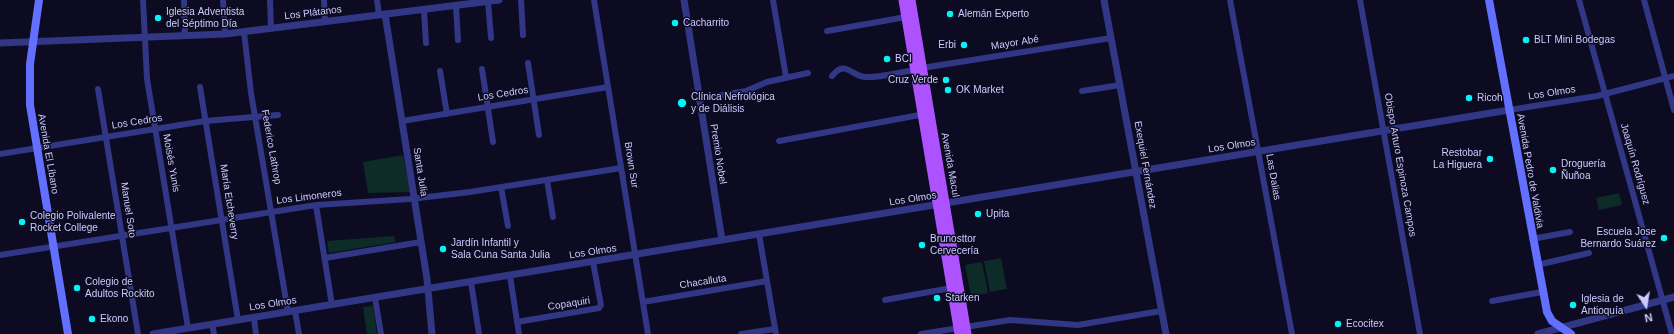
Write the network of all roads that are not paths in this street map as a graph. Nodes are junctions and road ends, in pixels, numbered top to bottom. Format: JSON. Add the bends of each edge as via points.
{"nodes":[{"id":1,"x":39,"y":0,"type":"edge"},
{"id":2,"x":143,"y":0,"type":"edge"},
{"id":3,"x":184,"y":0,"type":"edge"},
{"id":4,"x":223,"y":0,"type":"edge"},
{"id":5,"x":270,"y":0,"type":"edge"},
{"id":6,"x":324,"y":0,"type":"edge"},
{"id":7,"x":377,"y":0,"type":"edge"},
{"id":8,"x":499,"y":0,"type":"edge"},
{"id":9,"x":521,"y":0,"type":"edge"},
{"id":10,"x":594,"y":0,"type":"edge"},
{"id":11,"x":684,"y":0,"type":"edge"},
{"id":12,"x":773,"y":0,"type":"edge"},
{"id":13,"x":903,"y":0,"type":"edge"},
{"id":14,"x":911,"y":0,"type":"edge"},
{"id":15,"x":1104,"y":0,"type":"edge"},
{"id":16,"x":1230,"y":0,"type":"edge"},
{"id":17,"x":1360,"y":0,"type":"edge"},
{"id":18,"x":1489,"y":0,"type":"edge"},
{"id":19,"x":1579,"y":0,"type":"edge"},
{"id":20,"x":1644,"y":0,"type":"edge"},
{"id":21,"x":488,"y":2,"type":"junction"},
{"id":22,"x":456,"y":6,"type":"junction"},
{"id":23,"x":424,"y":10,"type":"junction"},
{"id":24,"x":382,"y":15,"type":"junction"},
{"id":25,"x":906,"y":17,"type":"junction"},
{"id":26,"x":325,"y":22,"type":"junction"},
{"id":27,"x":271,"y":28,"type":"junction"},
{"id":28,"x":827,"y":31,"type":"dead end"},
{"id":29,"x":244,"y":32,"type":"junction"},
{"id":30,"x":225,"y":34,"type":"junction"},
{"id":31,"x":523,"y":35,"type":"dead end"},
{"id":32,"x":145,"y":36,"type":"junction"},
{"id":33,"x":183,"y":36,"type":"junction"},
{"id":34,"x":491,"y":38,"type":"dead end"},
{"id":35,"x":1111,"y":38,"type":"junction"},
{"id":36,"x":458,"y":40,"type":"dead end"},
{"id":37,"x":33,"y":41,"type":"junction"},
{"id":38,"x":0,"y":43,"type":"edge"},
{"id":39,"x":426,"y":43,"type":"dead end"},
{"id":40,"x":528,"y":63,"type":"dead end"},
{"id":41,"x":482,"y":69,"type":"dead end"},
{"id":42,"x":918,"y":69,"type":"junction"},
{"id":43,"x":440,"y":70,"type":"dead end"},
{"id":44,"x":808,"y":73,"type":"dead end"},
{"id":45,"x":832,"y":76,"type":"dead end"},
{"id":46,"x":1674,"y":76,"type":"edge"},
{"id":47,"x":786,"y":77,"type":"junction"},
{"id":48,"x":1665,"y":78,"type":"junction"},
{"id":49,"x":1120,"y":85,"type":"junction"},
{"id":50,"x":200,"y":87,"type":"dead end"},
{"id":51,"x":608,"y":87,"type":"junction"},
{"id":52,"x":98,"y":89,"type":"dead end"},
{"id":53,"x":1082,"y":91,"type":"dead end"},
{"id":54,"x":1605,"y":93,"type":"junction"},
{"id":55,"x":699,"y":99,"type":"junction"},
{"id":56,"x":534,"y":100,"type":"junction"},
{"id":57,"x":488,"y":107,"type":"junction"},
{"id":58,"x":1509,"y":110,"type":"junction"},
{"id":59,"x":1674,"y":110,"type":"edge"},
{"id":60,"x":926,"y":113,"type":"junction"},
{"id":61,"x":447,"y":114,"type":"junction"},
{"id":62,"x":278,"y":115,"type":"dead end"},
{"id":63,"x":255,"y":116,"type":"junction"},
{"id":64,"x":205,"y":121,"type":"junction"},
{"id":65,"x":402,"y":121,"type":"junction"},
{"id":66,"x":155,"y":129,"type":"junction"},
{"id":67,"x":1384,"y":131,"type":"junction"},
{"id":68,"x":539,"y":135,"type":"dead end"},
{"id":69,"x":106,"y":137,"type":"junction"},
{"id":70,"x":779,"y":141,"type":"dead end"},
{"id":71,"x":494,"y":142,"type":"dead end"},
{"id":72,"x":37,"y":148,"type":"junction"},
{"id":73,"x":1258,"y":152,"type":"junction"},
{"id":74,"x":0,"y":154,"type":"edge"},
{"id":75,"x":621,"y":168,"type":"junction"},
{"id":76,"x":1136,"y":172,"type":"junction"},
{"id":77,"x":548,"y":180,"type":"junction"},
{"id":78,"x":501,"y":187,"type":"junction"},
{"id":79,"x":414,"y":198,"type":"junction"},
{"id":80,"x":316,"y":204,"type":"junction"},
{"id":81,"x":941,"y":204,"type":"junction"},
{"id":82,"x":272,"y":212,"type":"junction"},
{"id":83,"x":553,"y":217,"type":"dead end"},
{"id":84,"x":222,"y":220,"type":"junction"},
{"id":85,"x":508,"y":226,"type":"dead end"},
{"id":86,"x":172,"y":228,"type":"junction"},
{"id":87,"x":1570,"y":232,"type":"dead end"},
{"id":88,"x":759,"y":234,"type":"junction"},
{"id":89,"x":122,"y":236,"type":"junction"},
{"id":90,"x":1532,"y":239,"type":"junction"},
{"id":91,"x":722,"y":240,"type":"junction"},
{"id":92,"x":421,"y":242,"type":"junction"},
{"id":93,"x":54,"y":247,"type":"junction"},
{"id":94,"x":1589,"y":253,"type":"dead end"},
{"id":95,"x":0,"y":255,"type":"edge"},
{"id":96,"x":635,"y":255,"type":"junction"},
{"id":97,"x":325,"y":258,"type":"junction"},
{"id":98,"x":593,"y":262,"type":"junction"},
{"id":99,"x":1537,"y":265,"type":"junction"},
{"id":100,"x":510,"y":276,"type":"junction"},
{"id":101,"x":767,"y":281,"type":"junction"},
{"id":102,"x":471,"y":282,"type":"junction"},
{"id":103,"x":951,"y":288,"type":"junction"},
{"id":104,"x":428,"y":289,"type":"junction"},
{"id":105,"x":1542,"y":292,"type":"junction"},
{"id":106,"x":375,"y":298,"type":"junction"},
{"id":107,"x":1674,"y":298,"type":"edge"},
{"id":108,"x":884,"y":300,"type":"dead end"},
{"id":109,"x":1662,"y":301,"type":"junction"},
{"id":110,"x":643,"y":302,"type":"junction"},
{"id":111,"x":1492,"y":302,"type":"dead end"},
{"id":112,"x":332,"y":305,"type":"junction"},
{"id":113,"x":292,"y":311,"type":"junction"},
{"id":114,"x":1161,"y":311,"type":"junction"},
{"id":115,"x":254,"y":318,"type":"junction"},
{"id":116,"x":238,"y":320,"type":"junction"},
{"id":117,"x":517,"y":322,"type":"junction"},
{"id":118,"x":212,"y":324,"type":"junction"},
{"id":119,"x":188,"y":328,"type":"junction"},
{"id":120,"x":1561,"y":328,"type":"junction"},
{"id":121,"x":776,"y":331,"type":"edge"},
{"id":122,"x":962,"y":331,"type":"edge"},
{"id":123,"x":68,"y":334,"type":"edge"},
{"id":124,"x":138,"y":334,"type":"edge"},
{"id":125,"x":153,"y":334,"type":"edge"},
{"id":126,"x":214,"y":334,"type":"edge"},
{"id":127,"x":256,"y":334,"type":"edge"},
{"id":128,"x":299,"y":334,"type":"edge"},
{"id":129,"x":381,"y":334,"type":"edge"},
{"id":130,"x":432,"y":334,"type":"edge"},
{"id":131,"x":479,"y":334,"type":"edge"},
{"id":132,"x":519,"y":334,"type":"edge"},
{"id":133,"x":648,"y":334,"type":"edge"},
{"id":134,"x":741,"y":334,"type":"edge"},
{"id":135,"x":921,"y":334,"type":"edge"},
{"id":136,"x":1166,"y":334,"type":"edge"},
{"id":137,"x":1292,"y":334,"type":"edge"},
{"id":138,"x":1420,"y":334,"type":"edge"},
{"id":139,"x":1538,"y":334,"type":"edge"},
{"id":140,"x":1571,"y":334,"type":"edge"},
{"id":141,"x":1672,"y":334,"type":"edge"}],
"edges":[{"from":1,"to":37,"type":"main road","name":"Avenida El Líbano"},
{"from":2,"to":32,"type":"street","name":"Moisés Yunis"},
{"from":3,"to":33,"type":"street"},
{"from":4,"to":30,"type":"street"},
{"from":5,"to":27,"type":"street"},
{"from":6,"to":26,"type":"street"},
{"from":7,"to":24,"type":"street"},
{"from":8,"to":21,"type":"street","name":"Los Plátanos"},
{"from":9,"to":31,"type":"street"},
{"from":10,"to":51,"type":"street","name":"Brown Sur"},
{"from":11,"to":55,"type":"street","name":"Premio Nobel"},
{"from":12,"to":47,"type":"street"},
{"from":13,"to":25,"type":"main road","name":"Avenida Macul"},
{"from":14,"to":42,"type":"main road","name":"Avenida Macul"},
{"from":15,"to":35,"type":"street","name":"Exequiel Fernández"},
{"from":16,"to":73,"type":"street","name":"Las Dalias"},
{"from":17,"to":67,"type":"street","name":"Obispo Arturo Espinoza Campos"},
{"from":18,"to":58,"type":"main road","name":"Avenida Pedro de Valdivia"},
{"from":19,"to":54,"type":"street","name":"Joaquín Rodríguez"},
{"from":20,"to":48,"type":"street"},
{"from":21,"to":22,"type":"street","name":"Los Plátanos"},
{"from":21,"to":34,"type":"street"},
{"from":22,"to":23,"type":"street","name":"Los Plátanos"},
{"from":22,"to":36,"type":"street"},
{"from":23,"to":24,"type":"street","name":"Los Plátanos"},
{"from":23,"to":39,"type":"street"},
{"from":24,"to":26,"type":"street","name":"Los Plátanos"},
{"from":24,"to":65,"type":"street","name":"Santa Julia"},
{"from":25,"to":28,"type":"street"},
{"from":25,"to":42,"type":"main road","name":"Avenida Macul"},
{"from":26,"to":27,"type":"street","name":"Los Plátanos"},
{"from":27,"to":29,"type":"street","name":"Los Plátanos"},
{"from":29,"to":30,"type":"street","name":"Los Plátanos"},
{"from":29,"to":63,"type":"street","name":"Federico Lathrop"},
{"from":30,"to":33,"type":"street","name":"Los Plátanos"},
{"from":32,"to":33,"type":"street","name":"Los Plátanos"},
{"from":32,"to":37,"type":"street","name":"Los Plátanos"},
{"from":32,"to":66,"type":"street","name":"Moisés Yunis","via":[[147,79]]},
{"from":35,"to":42,"type":"street","name":"Mayor Abé"},
{"from":35,"to":49,"type":"street","name":"Exequiel Fernández"},
{"from":37,"to":38,"type":"street","name":"Los Plátanos"},
{"from":37,"to":72,"type":"main road","name":"Avenida El Líbano","via":[[29,94]]},
{"from":40,"to":56,"type":"street"},
{"from":41,"to":57,"type":"street"},
{"from":42,"to":45,"type":"street","name":"Mayor Abé","via":[[863,77],[851,70],[840,69]]},
{"from":42,"to":60,"type":"main road","name":"Avenida Macul"},
{"from":43,"to":61,"type":"street"},
{"from":44,"to":47,"type":"street"},
{"from":46,"to":48,"type":"street","name":"Los Olmos"},
{"from":47,"to":55,"type":"street","via":[[746,91]]},
{"from":48,"to":54,"type":"street","name":"Los Olmos"},
{"from":48,"to":59,"type":"street"},
{"from":49,"to":53,"type":"street"},
{"from":49,"to":76,"type":"street","name":"Exequiel Fernández"},
{"from":50,"to":64,"type":"street","name":"María Etcheverry"},
{"from":51,"to":56,"type":"street","name":"Los Cedros"},
{"from":51,"to":75,"type":"street","name":"Brown Sur"},
{"from":52,"to":69,"type":"street","name":"Manuel Soto"},
{"from":54,"to":58,"type":"street","name":"Los Olmos"},
{"from":54,"to":109,"type":"street","name":"Joaquín Rodríguez"},
{"from":55,"to":91,"type":"street","name":"Premio Nobel"},
{"from":56,"to":57,"type":"street","name":"Los Cedros"},
{"from":56,"to":68,"type":"street"},
{"from":57,"to":61,"type":"street","name":"Los Cedros"},
{"from":57,"to":71,"type":"street"},
{"from":58,"to":67,"type":"street","name":"Los Olmos"},
{"from":58,"to":90,"type":"main road","name":"Avenida Pedro de Valdivia"},
{"from":60,"to":70,"type":"street"},
{"from":60,"to":81,"type":"main road","name":"Avenida Macul"},
{"from":61,"to":65,"type":"street","name":"Los Cedros"},
{"from":62,"to":63,"type":"street","name":"Los Cedros"},
{"from":63,"to":64,"type":"street","name":"Los Cedros"},
{"from":63,"to":82,"type":"street","name":"Federico Lathrop"},
{"from":64,"to":66,"type":"street","name":"Los Cedros"},
{"from":64,"to":84,"type":"street","name":"María Etcheverry"},
{"from":65,"to":79,"type":"street","name":"Santa Julia"},
{"from":66,"to":69,"type":"street","name":"Los Cedros"},
{"from":66,"to":86,"type":"street","name":"Moisés Yunis"},
{"from":67,"to":73,"type":"street","name":"Los Olmos"},
{"from":67,"to":138,"type":"street","name":"Obispo Arturo Espinoza Campos"},
{"from":69,"to":72,"type":"street","name":"Los Cedros"},
{"from":69,"to":89,"type":"street","name":"Manuel Soto"},
{"from":72,"to":74,"type":"street","name":"Los Cedros"},
{"from":72,"to":93,"type":"main road","name":"Avenida El Líbano"},
{"from":73,"to":76,"type":"street","name":"Los Olmos"},
{"from":73,"to":137,"type":"street","name":"Las Dalias"},
{"from":75,"to":77,"type":"street","name":"Los Limoneros"},
{"from":75,"to":96,"type":"street","name":"Brown Sur"},
{"from":76,"to":81,"type":"street","name":"Los Olmos"},
{"from":76,"to":114,"type":"street","name":"Exequiel Fernández"},
{"from":77,"to":78,"type":"street","name":"Los Limoneros"},
{"from":77,"to":83,"type":"street"},
{"from":78,"to":79,"type":"street","name":"Los Limoneros"},
{"from":78,"to":85,"type":"street"},
{"from":79,"to":80,"type":"street","name":"Los Limoneros"},
{"from":79,"to":92,"type":"street","name":"Santa Julia"},
{"from":80,"to":82,"type":"street","name":"Los Limoneros"},
{"from":80,"to":97,"type":"street"},
{"from":81,"to":88,"type":"street","name":"Los Olmos"},
{"from":81,"to":103,"type":"main road","name":"Avenida Macul"},
{"from":81,"to":122,"type":"main road","name":"Avenida Macul"},
{"from":82,"to":84,"type":"street","name":"Los Limoneros"},
{"from":82,"to":113,"type":"street","name":"Federico Lathrop"},
{"from":84,"to":86,"type":"street","name":"Los Limoneros"},
{"from":84,"to":116,"type":"street","name":"María Etcheverry"},
{"from":86,"to":89,"type":"street","name":"Los Limoneros"},
{"from":86,"to":119,"type":"street","name":"Moisés Yunis"},
{"from":87,"to":90,"type":"street"},
{"from":88,"to":91,"type":"street","name":"Los Olmos"},
{"from":88,"to":101,"type":"street"},
{"from":89,"to":93,"type":"street","name":"Los Limoneros"},
{"from":89,"to":124,"type":"street","name":"Manuel Soto"},
{"from":90,"to":99,"type":"main road","name":"Avenida Pedro de Valdivia"},
{"from":91,"to":96,"type":"street","name":"Los Olmos"},
{"from":92,"to":97,"type":"street"},
{"from":92,"to":104,"type":"street","name":"Santa Julia"},
{"from":93,"to":95,"type":"street","name":"Los Limoneros"},
{"from":93,"to":123,"type":"main road","name":"Avenida El Líbano"},
{"from":94,"to":99,"type":"street"},
{"from":96,"to":98,"type":"street","name":"Los Olmos"},
{"from":96,"to":110,"type":"street","name":"Brown Sur"},
{"from":97,"to":112,"type":"street"},
{"from":98,"to":100,"type":"street","name":"Los Olmos"},
{"from":98,"to":117,"type":"street","name":"Copaquiri","via":[[601,304],[599,308]]},
{"from":99,"to":105,"type":"main road","name":"Avenida Pedro de Valdivia"},
{"from":100,"to":102,"type":"street","name":"Los Olmos"},
{"from":100,"to":117,"type":"street"},
{"from":101,"to":110,"type":"street","name":"Chacalluta"},
{"from":101,"to":121,"type":"street"},
{"from":102,"to":104,"type":"street","name":"Los Olmos"},
{"from":102,"to":131,"type":"street"},
{"from":103,"to":108,"type":"street"},
{"from":103,"to":122,"type":"main road","name":"Avenida Macul"},
{"from":104,"to":106,"type":"street","name":"Los Olmos"},
{"from":104,"to":130,"type":"street","name":"Santa Julia"},
{"from":105,"to":111,"type":"street"},
{"from":105,"to":120,"type":"main road","name":"Avenida Pedro de Valdivia","via":[[1548,315]]},
{"from":106,"to":112,"type":"street","name":"Los Olmos"},
{"from":106,"to":129,"type":"street"},
{"from":107,"to":109,"type":"street"},
{"from":109,"to":120,"type":"street"},
{"from":109,"to":141,"type":"street","name":"Joaquín Rodríguez"},
{"from":110,"to":133,"type":"street","name":"Brown Sur"},
{"from":112,"to":113,"type":"street","name":"Los Olmos"},
{"from":113,"to":115,"type":"street","name":"Los Olmos"},
{"from":113,"to":128,"type":"street","name":"Federico Lathrop"},
{"from":114,"to":122,"type":"street","via":[[1078,325],[1015,320]]},
{"from":114,"to":136,"type":"street","name":"Exequiel Fernández"},
{"from":115,"to":116,"type":"street","name":"Los Olmos"},
{"from":115,"to":127,"type":"street"},
{"from":116,"to":118,"type":"street","name":"Los Olmos"},
{"from":117,"to":132,"type":"street"},
{"from":118,"to":119,"type":"street","name":"Los Olmos"},
{"from":118,"to":126,"type":"street"},
{"from":119,"to":125,"type":"street","name":"Los Olmos"},
{"from":120,"to":139,"type":"street"},
{"from":120,"to":140,"type":"main road","name":"Avenida Pedro de Valdivia"},
{"from":121,"to":134,"type":"street"},
{"from":122,"to":135,"type":"street"}]}
